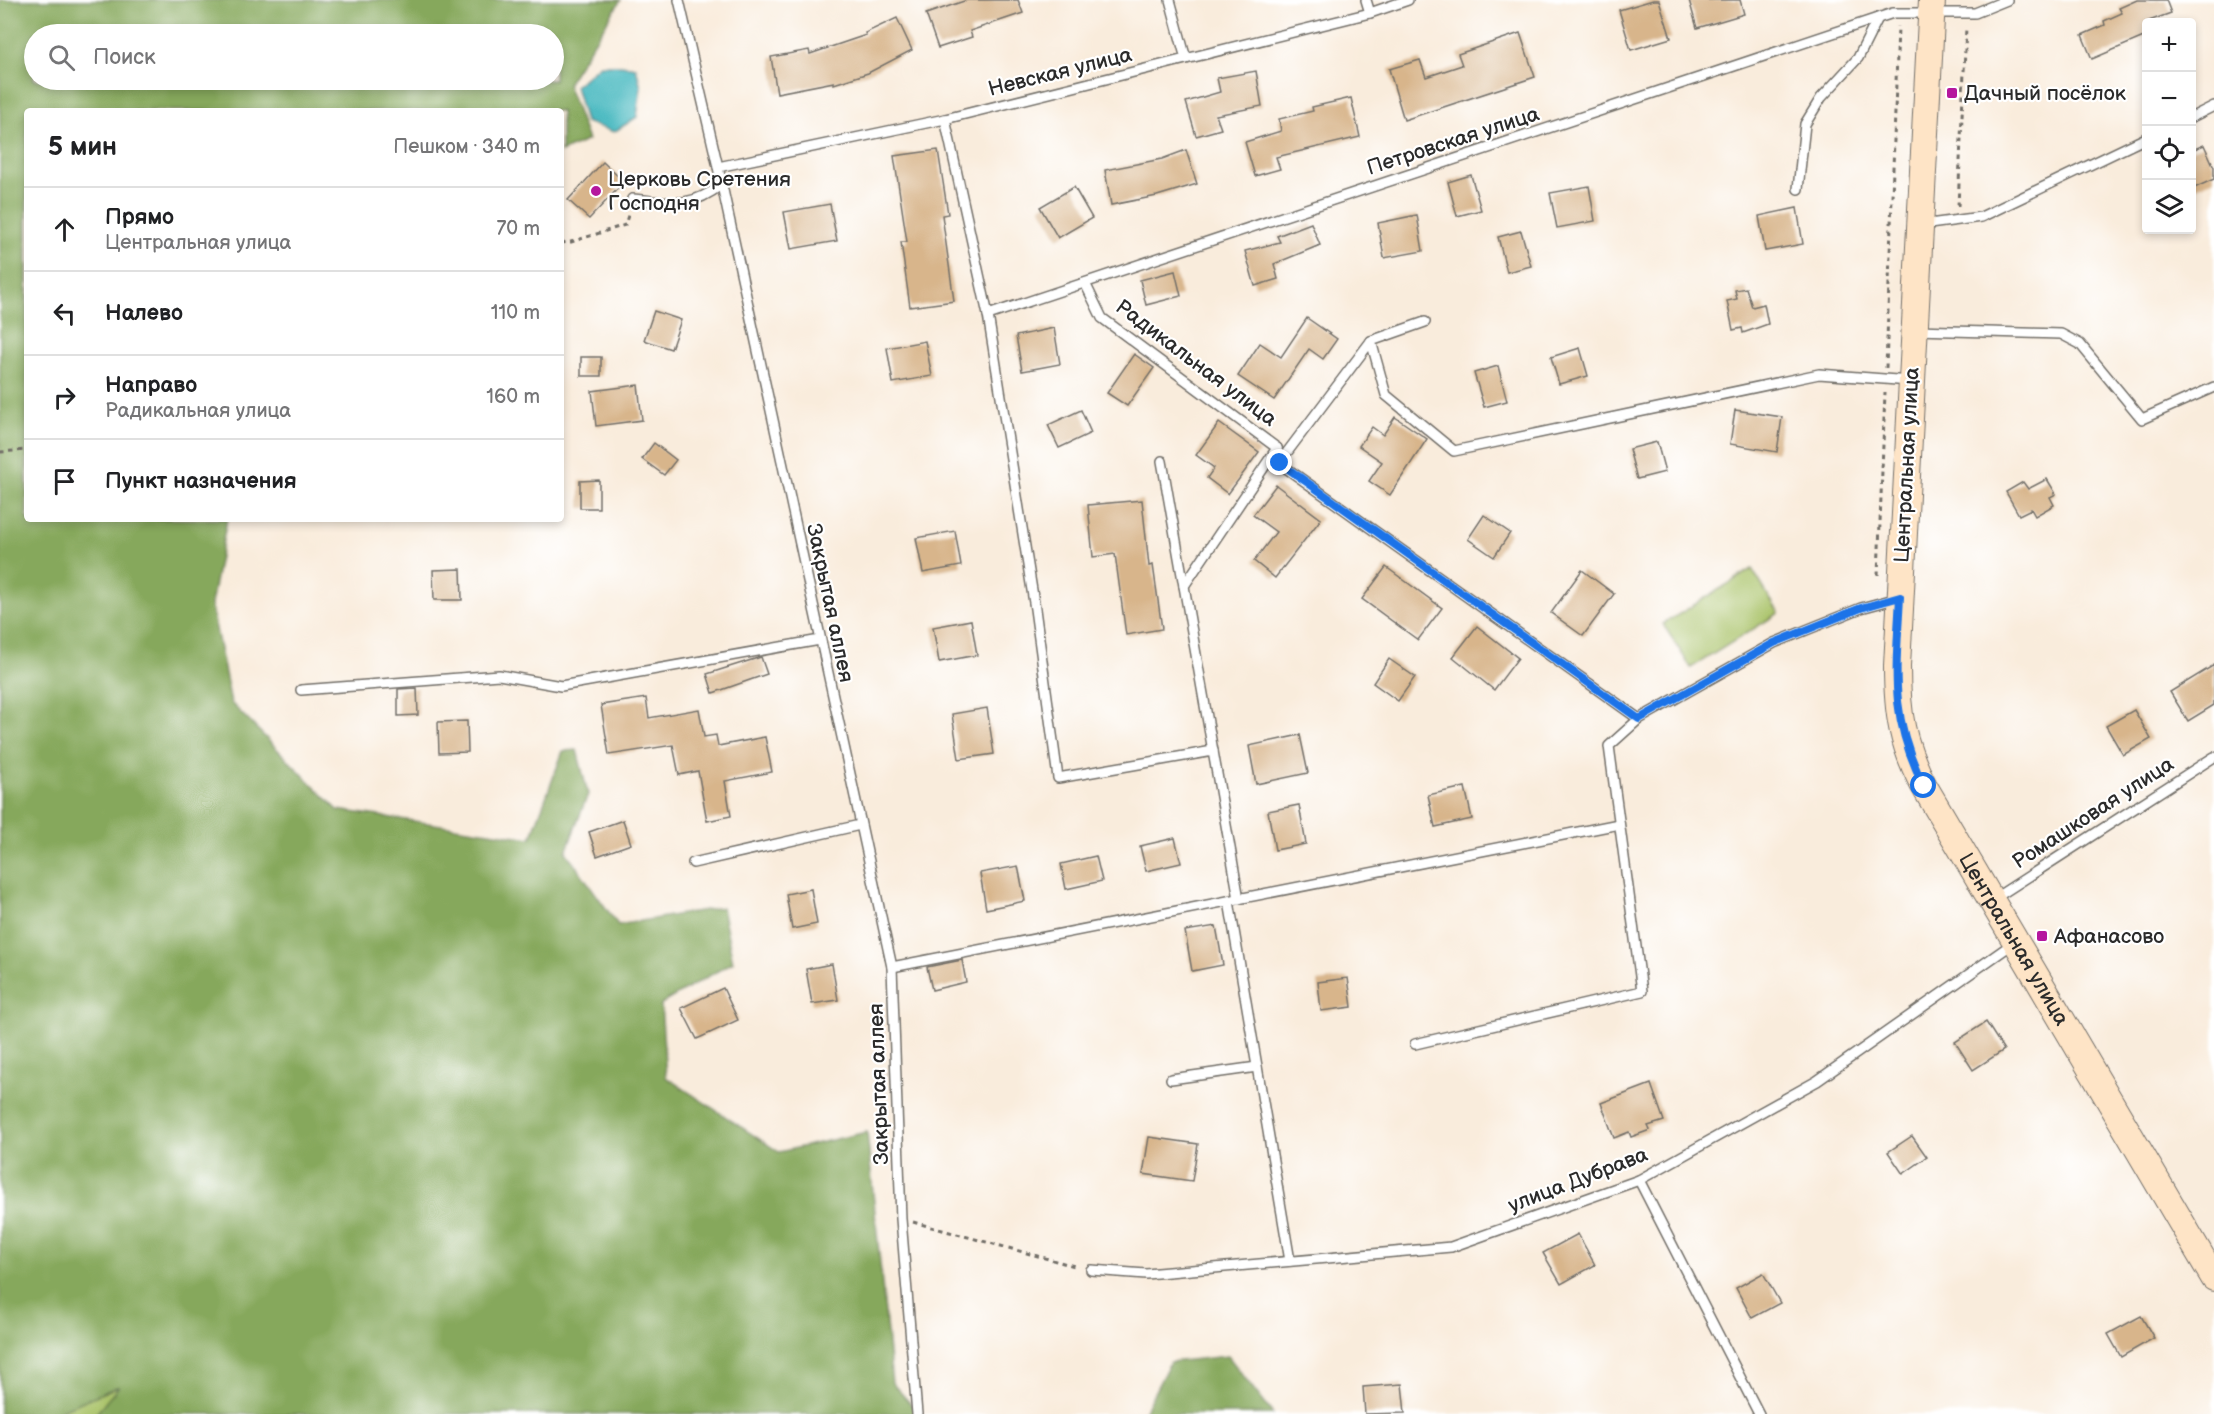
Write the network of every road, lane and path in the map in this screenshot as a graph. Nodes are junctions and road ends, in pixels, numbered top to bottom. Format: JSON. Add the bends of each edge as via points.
{"nodes":[{"id":1,"x":679,"y":0,"type":"edge"},
{"id":2,"x":1170,"y":0,"type":"edge"},
{"id":3,"x":1366,"y":0,"type":"edge"},
{"id":4,"x":1408,"y":0,"type":"edge"},
{"id":5,"x":2007,"y":0,"type":"edge"},
{"id":6,"x":1932,"y":7,"type":"edge"},
{"id":7,"x":1370,"y":13,"type":"junction"},
{"id":8,"x":1899,"y":13,"type":"junction"},
{"id":9,"x":1966,"y":14,"type":"junction"},
{"id":10,"x":1878,"y":18,"type":"junction"},
{"id":11,"x":1186,"y":59,"type":"junction"},
{"id":12,"x":2214,"y":106,"type":"edge"},
{"id":13,"x":2196,"y":115,"type":"edge"},
{"id":14,"x":945,"y":119,"type":"junction"},
{"id":15,"x":2142,"y":140,"type":"edge"},
{"id":16,"x":718,"y":167,"type":"junction"},
{"id":17,"x":721,"y":185,"type":"junction"},
{"id":18,"x":1798,"y":189,"type":"dead end"},
{"id":19,"x":632,"y":199,"type":"joint"},
{"id":20,"x":1957,"y":220,"type":"junction"},
{"id":21,"x":1920,"y":226,"type":"junction"},
{"id":22,"x":564,"y":243,"type":"edge"},
{"id":23,"x":1085,"y":283,"type":"junction"},
{"id":24,"x":988,"y":315,"type":"junction"},
{"id":25,"x":1425,"y":322,"type":"dead end"},
{"id":26,"x":1913,"y":330,"type":"junction"},
{"id":27,"x":1371,"y":341,"type":"junction"},
{"id":28,"x":1898,"y":380,"type":"junction"},
{"id":29,"x":2214,"y":387,"type":"edge"},
{"id":30,"x":1277,"y":447,"type":"junction"},
{"id":31,"x":24,"y":450,"type":"edge"},
{"id":32,"x":0,"y":452,"type":"edge"},
{"id":33,"x":1162,"y":461,"type":"dead end"},
{"id":34,"x":1280,"y":463,"type":"junction"},
{"id":35,"x":1184,"y":586,"type":"junction"},
{"id":36,"x":1889,"y":600,"type":"junction"},
{"id":37,"x":820,"y":640,"type":"junction"},
{"id":38,"x":301,"y":690,"type":"dead end"},
{"id":39,"x":1639,"y":719,"type":"junction"},
{"id":40,"x":1213,"y":751,"type":"junction"},
{"id":41,"x":2214,"y":757,"type":"edge"},
{"id":42,"x":1619,"y":824,"type":"junction"},
{"id":43,"x":860,"y":825,"type":"junction"},
{"id":44,"x":693,"y":863,"type":"dead end"},
{"id":45,"x":1234,"y":900,"type":"junction"},
{"id":46,"x":1992,"y":900,"type":"junction"},
{"id":47,"x":2017,"y":940,"type":"junction"},
{"id":48,"x":892,"y":967,"type":"junction"},
{"id":49,"x":1415,"y":1044,"type":"dead end"},
{"id":50,"x":1257,"y":1067,"type":"junction"},
{"id":51,"x":1170,"y":1079,"type":"dead end"},
{"id":52,"x":1639,"y":1180,"type":"junction"},
{"id":53,"x":901,"y":1219,"type":"junction"},
{"id":54,"x":1290,"y":1262,"type":"junction"},
{"id":55,"x":1091,"y":1270,"type":"joint"},
{"id":56,"x":2214,"y":1278,"type":"edge"},
{"id":57,"x":917,"y":1414,"type":"edge"},
{"id":58,"x":1759,"y":1414,"type":"edge"}],
"edges":[{"from":1,"to":16,"type":"lane","name":"Закрытая аллея"},
{"from":2,"to":11,"type":"lane"},
{"from":3,"to":7,"type":"lane"},
{"from":4,"to":7,"type":"lane","name":"Невская улица"},
{"from":5,"to":9,"type":"lane","name":"Петровская улица"},
{"from":6,"to":8,"type":"lane","name":"Петровская улица"},
{"from":6,"to":9,"type":"lane","name":"Петровская улица"},
{"from":6,"to":21,"type":"street","name":"Центральная улица"},
{"from":7,"to":11,"type":"lane","name":"Невская улица"},
{"from":8,"to":10,"type":"lane","name":"Петровская улица"},
{"from":8,"to":28,"type":"path"},
{"from":9,"to":20,"type":"path"},
{"from":10,"to":18,"type":"lane","via":[[1858,58],[1821,98],[1805,124]]},
{"from":10,"to":23,"type":"lane","name":"Петровская улица"},
{"from":11,"to":14,"type":"lane","name":"Невская улица"},
{"from":12,"to":13,"type":"lane"},
{"from":14,"to":16,"type":"lane","name":"Невская улица"},
{"from":14,"to":24,"type":"lane"},
{"from":15,"to":20,"type":"lane","via":[[1981,217]]},
{"from":16,"to":17,"type":"lane","name":"Закрытая аллея"},
{"from":17,"to":19,"type":"lane","via":[[687,204]]},
{"from":17,"to":37,"type":"lane","name":"Закрытая аллея"},
{"from":19,"to":22,"type":"path","via":[[625,225]]},
{"from":20,"to":21,"type":"lane"},
{"from":21,"to":26,"type":"street","name":"Центральная улица"},
{"from":23,"to":24,"type":"lane","name":"Петровская улица"},
{"from":23,"to":30,"type":"lane","name":"Радикальная улица","via":[[1102,318]]},
{"from":24,"to":40,"type":"lane","via":[[1058,778]]},
{"from":25,"to":27,"type":"lane"},
{"from":26,"to":28,"type":"street","name":"Центральная улица"},
{"from":26,"to":29,"type":"lane","via":[[2061,334],[2080,344],[2142,419]]},
{"from":27,"to":28,"type":"lane","via":[[1386,395],[1454,451],[1819,374]]},
{"from":27,"to":34,"type":"lane"},
{"from":28,"to":36,"type":"street","name":"Центральная улица"},
{"from":28,"to":36,"type":"path"},
{"from":30,"to":34,"type":"lane","name":"Радикальная улица"},
{"from":30,"to":35,"type":"lane"},
{"from":31,"to":32,"type":"path"},
{"from":33,"to":35,"type":"lane"},
{"from":34,"to":39,"type":"lane"},
{"from":35,"to":40,"type":"lane"},
{"from":36,"to":39,"type":"lane","via":[[1774,643]]},
{"from":36,"to":46,"type":"street","name":"Центральная улица","via":[[1902,733],[1924,786]]},
{"from":37,"to":38,"type":"lane","via":[[561,686],[499,675]]},
{"from":37,"to":43,"type":"lane","name":"Закрытая аллея"},
{"from":39,"to":42,"type":"lane","via":[[1609,746]]},
{"from":40,"to":45,"type":"lane"},
{"from":41,"to":46,"type":"lane","name":"Ромашковая улица"},
{"from":42,"to":45,"type":"lane"},
{"from":42,"to":49,"type":"lane","via":[[1642,991]]},
{"from":43,"to":44,"type":"lane"},
{"from":43,"to":48,"type":"lane","name":"Закрытая аллея"},
{"from":45,"to":48,"type":"lane"},
{"from":45,"to":50,"type":"lane"},
{"from":46,"to":47,"type":"street","name":"Центральная улица"},
{"from":47,"to":52,"type":"lane","name":"улица Дубрава","via":[[1817,1081]]},
{"from":47,"to":56,"type":"street","name":"Центральная улица"},
{"from":48,"to":53,"type":"lane","name":"Закрытая аллея"},
{"from":50,"to":51,"type":"lane"},
{"from":50,"to":54,"type":"lane"},
{"from":52,"to":54,"type":"lane","name":"улица Дубрава","via":[[1451,1247]]},
{"from":52,"to":58,"type":"lane"},
{"from":53,"to":55,"type":"path"},
{"from":53,"to":57,"type":"lane","name":"Закрытая аллея"},
{"from":54,"to":55,"type":"lane","name":"улица Дубрава","via":[[1146,1274]]}]}
